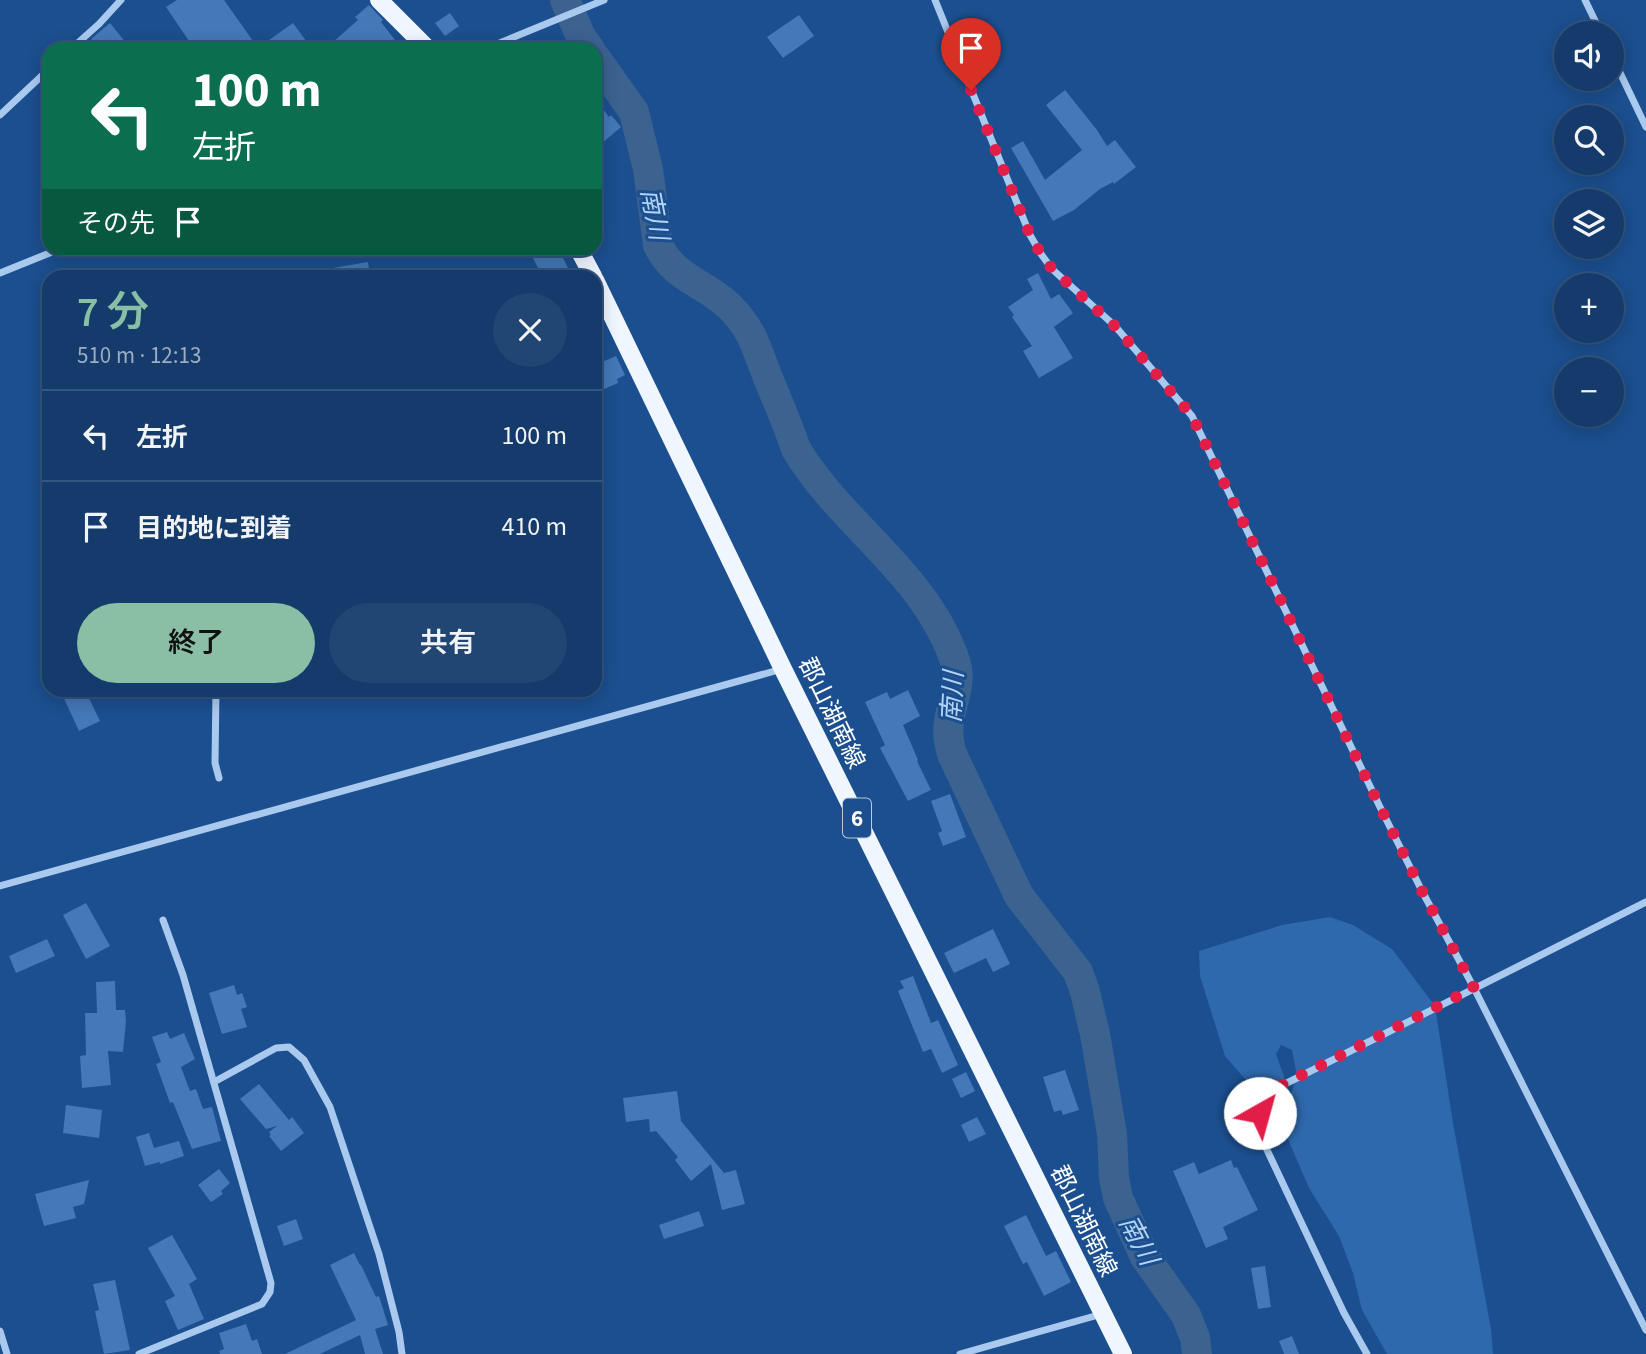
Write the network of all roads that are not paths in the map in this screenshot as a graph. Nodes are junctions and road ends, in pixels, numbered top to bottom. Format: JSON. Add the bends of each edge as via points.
{"nodes":[{"id":1,"x":121,"y":0,"type":"edge"},
{"id":2,"x":379,"y":0,"type":"edge"},
{"id":3,"x":604,"y":0,"type":"edge"},
{"id":4,"x":934,"y":0,"type":"edge"},
{"id":5,"x":1585,"y":0,"type":"edge"},
{"id":6,"x":1595,"y":21,"type":"edge"},
{"id":7,"x":78,"y":42,"type":"edge"},
{"id":8,"x":421,"y":42,"type":"edge"},
{"id":9,"x":502,"y":42,"type":"edge"},
{"id":10,"x":42,"y":76,"type":"edge"},
{"id":11,"x":1624,"y":81,"type":"edge"},
{"id":12,"x":0,"y":115,"type":"edge"},
{"id":13,"x":1646,"y":127,"type":"edge"},
{"id":14,"x":42,"y":256,"type":"edge"},
{"id":15,"x":0,"y":273,"type":"edge"},
{"id":16,"x":602,"y":295,"type":"edge"},
{"id":17,"x":783,"y":669,"type":"junction"},
{"id":18,"x":216,"y":697,"type":"edge"},
{"id":19,"x":219,"y":778,"type":"dead end"},
{"id":20,"x":0,"y":886,"type":"edge"},
{"id":21,"x":1646,"y":902,"type":"edge"},
{"id":22,"x":163,"y":920,"type":"dead end"},
{"id":23,"x":1474,"y":988,"type":"junction"},
{"id":24,"x":215,"y":1082,"type":"junction"},
{"id":25,"x":1103,"y":1314,"type":"junction"},
{"id":26,"x":0,"y":1331,"type":"edge"},
{"id":27,"x":1646,"y":1331,"type":"edge"},
{"id":28,"x":7,"y":1354,"type":"edge"},
{"id":29,"x":139,"y":1354,"type":"edge"},
{"id":30,"x":402,"y":1354,"type":"edge"},
{"id":31,"x":960,"y":1354,"type":"edge"},
{"id":32,"x":1123,"y":1354,"type":"edge"},
{"id":33,"x":1367,"y":1354,"type":"edge"}],
"edges":[{"from":1,"to":7,"type":"street"},
{"from":2,"to":8,"type":"main road"},
{"from":3,"to":9,"type":"street"},
{"from":4,"to":23,"type":"street","via":[[1030,235],[1052,269],[1115,326],[1192,416],[1380,807]]},
{"from":5,"to":6,"type":"street"},
{"from":10,"to":12,"type":"street"},
{"from":11,"to":13,"type":"street"},
{"from":14,"to":15,"type":"street"},
{"from":16,"to":17,"type":"main road","name":"郡山湖南線","number":"6"},
{"from":17,"to":20,"type":"street"},
{"from":17,"to":25,"type":"main road","name":"郡山湖南線","number":"6"},
{"from":18,"to":19,"type":"street"},
{"from":21,"to":23,"type":"street"},
{"from":22,"to":24,"type":"street"},
{"from":23,"to":27,"type":"street"},
{"from":23,"to":33,"type":"street","via":[[1272,1090],[1260,1113],[1259,1133]]},
{"from":24,"to":29,"type":"street","via":[[270,1275],[270,1292],[262,1304]]},
{"from":24,"to":30,"type":"street","via":[[276,1048],[289,1047],[304,1060],[330,1107],[349,1163],[379,1254]]},
{"from":25,"to":31,"type":"street"},
{"from":25,"to":32,"type":"main road","name":"郡山湖南線","number":"6"},
{"from":26,"to":28,"type":"street"}]}
